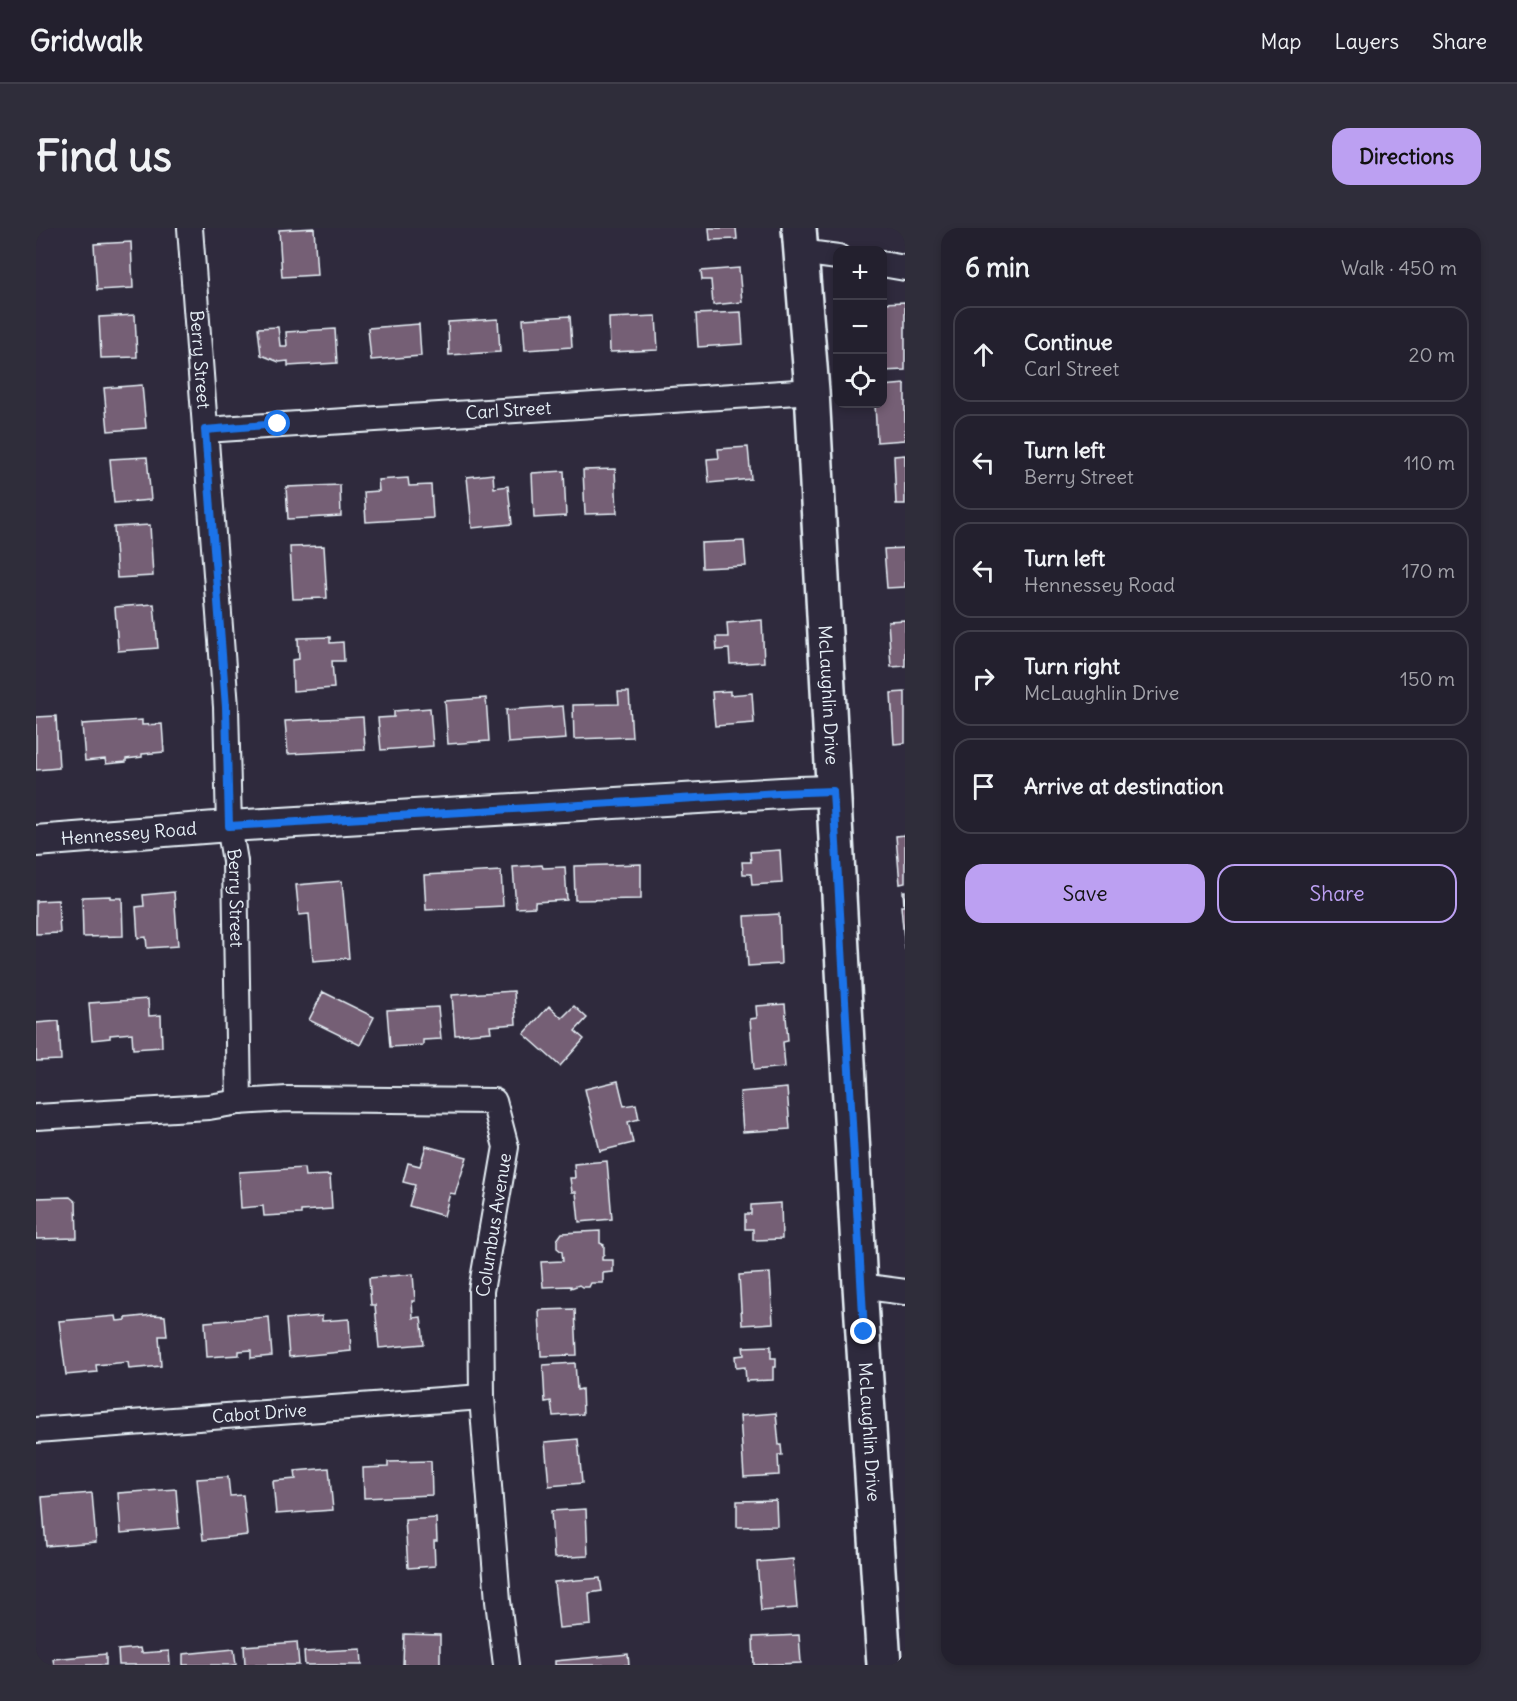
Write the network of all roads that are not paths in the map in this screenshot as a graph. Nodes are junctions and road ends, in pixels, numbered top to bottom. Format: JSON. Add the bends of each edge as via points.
{"nodes":[{"id":1,"x":190,"y":228,"type":"edge"},
{"id":2,"x":800,"y":240,"type":"edge"},
{"id":3,"x":833,"y":255,"type":"edge"},
{"id":4,"x":887,"y":265,"type":"edge"},
{"id":5,"x":905,"y":268,"type":"edge"},
{"id":6,"x":812,"y":391,"type":"junction"},
{"id":7,"x":205,"y":430,"type":"junction"},
{"id":8,"x":833,"y":791,"type":"junction"},
{"id":9,"x":229,"y":826,"type":"junction"},
{"id":10,"x":36,"y":841,"type":"edge"},
{"id":11,"x":239,"y":1102,"type":"junction"},
{"id":12,"x":36,"y":1117,"type":"edge"},
{"id":13,"x":860,"y":1286,"type":"junction"},
{"id":14,"x":905,"y":1292,"type":"edge"},
{"id":15,"x":482,"y":1397,"type":"junction"},
{"id":16,"x":36,"y":1430,"type":"edge"},
{"id":17,"x":506,"y":1665,"type":"edge"},
{"id":18,"x":884,"y":1665,"type":"edge"}],
"edges":[{"from":1,"to":7,"type":"street","name":"Berry Street"},
{"from":2,"to":3,"type":"street"},
{"from":2,"to":6,"type":"main road","name":"McLaughlin Drive"},
{"from":4,"to":5,"type":"street"},
{"from":6,"to":7,"type":"street","name":"Carl Street"},
{"from":6,"to":8,"type":"main road","name":"McLaughlin Drive"},
{"from":7,"to":9,"type":"street","name":"Berry Street","via":[[226,707]]},
{"from":8,"to":9,"type":"street","name":"Hennessey Road"},
{"from":8,"to":13,"type":"main road","name":"McLaughlin Drive"},
{"from":9,"to":10,"type":"street","name":"Hennessey Road"},
{"from":9,"to":11,"type":"street","name":"Berry Street","via":[[235,861]]},
{"from":11,"to":12,"type":"street","name":"Columbus Avenue"},
{"from":11,"to":15,"type":"street","name":"Columbus Avenue","via":[[494,1101],[506,1147],[481,1291]]},
{"from":13,"to":14,"type":"street"},
{"from":13,"to":18,"type":"main road","name":"McLaughlin Drive"},
{"from":15,"to":16,"type":"street","name":"Cabot Drive"},
{"from":15,"to":17,"type":"street","name":"Columbus Avenue"}]}
